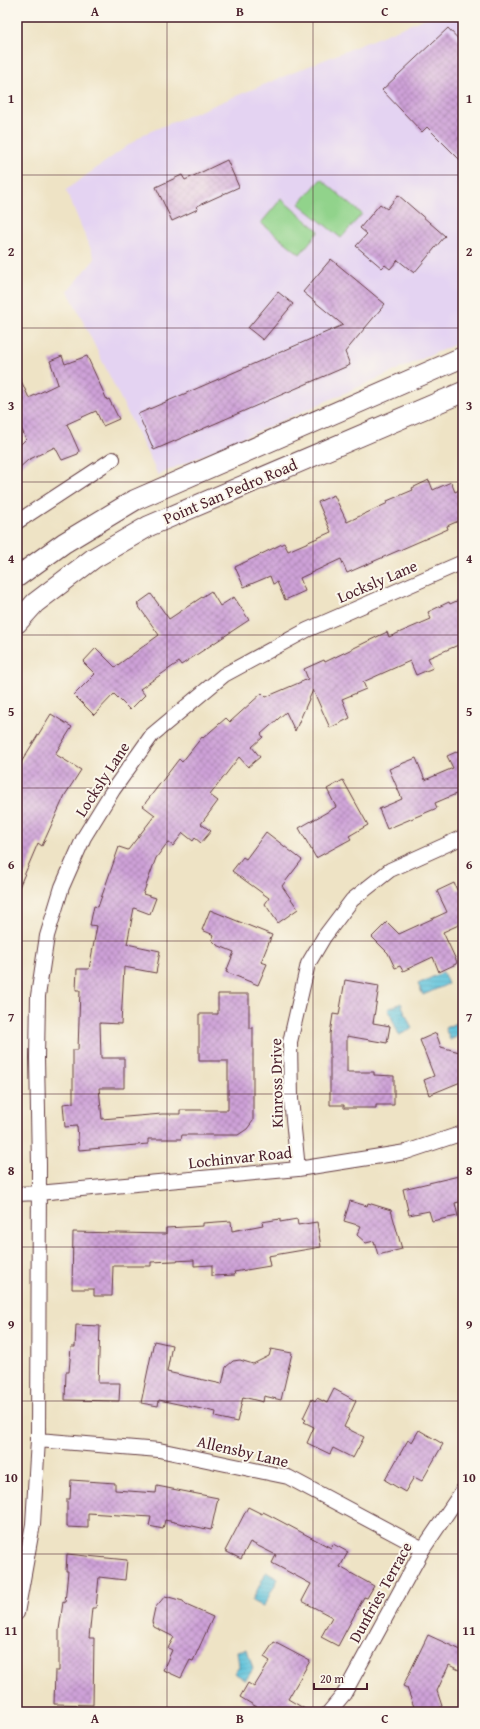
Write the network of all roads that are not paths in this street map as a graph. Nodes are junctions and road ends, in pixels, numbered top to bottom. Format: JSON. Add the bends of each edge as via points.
{"nodes":[{"id":1,"x":463,"y":357,"type":"edge"},
{"id":2,"x":463,"y":392,"type":"edge"},
{"id":3,"x":113,"y":459,"type":"dead end"},
{"id":4,"x":17,"y":522,"type":"edge"},
{"id":5,"x":463,"y":562,"type":"edge"},
{"id":6,"x":17,"y":577,"type":"edge"},
{"id":7,"x":17,"y":622,"type":"edge"},
{"id":8,"x":463,"y":837,"type":"edge"},
{"id":9,"x":463,"y":1133,"type":"edge"},
{"id":10,"x":298,"y":1169,"type":"junction"},
{"id":11,"x":38,"y":1193,"type":"junction"},
{"id":12,"x":17,"y":1194,"type":"edge"},
{"id":13,"x":38,"y":1440,"type":"junction"},
{"id":14,"x":463,"y":1490,"type":"edge"},
{"id":15,"x":423,"y":1549,"type":"junction"},
{"id":16,"x":17,"y":1613,"type":"edge"},
{"id":17,"x":329,"y":1712,"type":"edge"}],
"edges":[{"from":1,"to":6,"type":"main road","name":"Point San Pedro Road","via":[[135,500],[64,543]]},
{"from":2,"to":7,"type":"main road","name":"Point San Pedro Road","via":[[149,526],[94,558],[35,603]]},
{"from":3,"to":4,"type":"street"},
{"from":5,"to":11,"type":"street","name":"Locksly Lane","via":[[307,630],[224,674],[152,735],[112,790],[71,866],[47,936],[38,996]]},
{"from":8,"to":10,"type":"street","name":"Kinross Drive","via":[[390,870],[352,900],[324,937],[308,964],[290,1042],[291,1098]]},
{"from":9,"to":10,"type":"street","name":"Lochinvar Road","via":[[406,1152]]},
{"from":10,"to":11,"type":"street","name":"Lochinvar Road"},
{"from":11,"to":12,"type":"street","name":"Lochinvar Road"},
{"from":11,"to":13,"type":"street","name":"Locksly Lane"},
{"from":13,"to":15,"type":"street","name":"Allensby Lane","via":[[159,1450],[288,1478]]},
{"from":13,"to":16,"type":"street","name":"Locksly Lane","via":[[33,1524]]},
{"from":14,"to":15,"type":"street","name":"Dunfries Terrace"},
{"from":15,"to":17,"type":"street","name":"Dunfries Terrace","via":[[344,1694]]}]}
